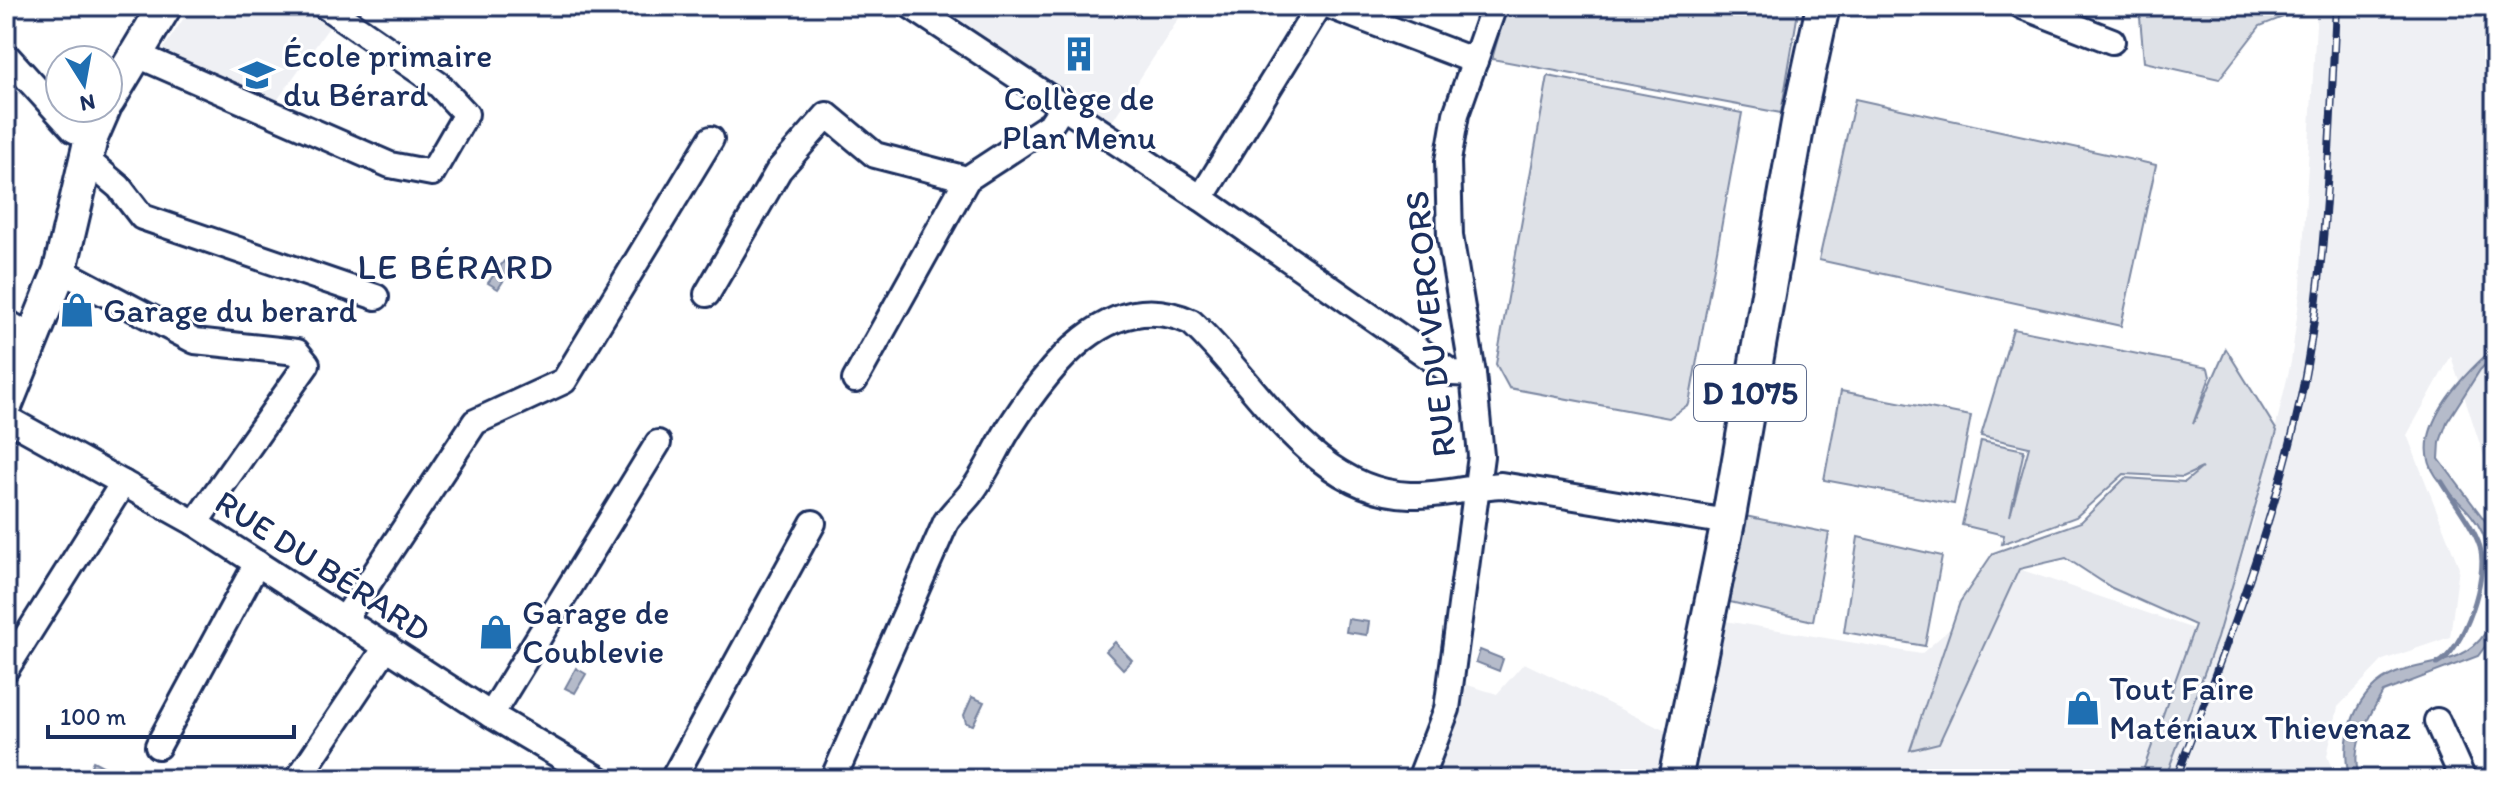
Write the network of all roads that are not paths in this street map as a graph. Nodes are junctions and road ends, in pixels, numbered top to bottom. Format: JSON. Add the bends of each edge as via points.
{"nodes":[{"id":1,"x":165,"y":6,"type":"edge"},
{"id":2,"x":325,"y":6,"type":"edge"},
{"id":3,"x":911,"y":6,"type":"edge"},
{"id":4,"x":1319,"y":6,"type":"edge"},
{"id":5,"x":1330,"y":6,"type":"edge"},
{"id":6,"x":1494,"y":6,"type":"edge"},
{"id":7,"x":1823,"y":6,"type":"edge"},
{"id":8,"x":2022,"y":6,"type":"edge"},
{"id":9,"x":2112,"y":41,"type":"dead end"},
{"id":10,"x":135,"y":54,"type":"junction"},
{"id":11,"x":6,"y":55,"type":"edge"},
{"id":12,"x":1475,"y":61,"type":"junction"},
{"id":13,"x":124,"y":73,"type":"edge"},
{"id":14,"x":1063,"y":106,"type":"junction"},
{"id":15,"x":98,"y":124,"type":"edge"},
{"id":16,"x":711,"y":139,"type":"dead end"},
{"id":17,"x":89,"y":150,"type":"junction"},
{"id":18,"x":967,"y":179,"type":"junction"},
{"id":19,"x":1201,"y":198,"type":"junction"},
{"id":20,"x":60,"y":270,"type":"junction"},
{"id":21,"x":707,"y":294,"type":"dead end"},
{"id":22,"x":376,"y":297,"type":"dead end"},
{"id":23,"x":18,"y":329,"type":"edge"},
{"id":24,"x":1473,"y":374,"type":"junction"},
{"id":25,"x":855,"y":380,"type":"dead end"},
{"id":26,"x":6,"y":404,"type":"edge"},
{"id":27,"x":6,"y":418,"type":"edge"},
{"id":28,"x":658,"y":443,"type":"dead end"},
{"id":29,"x":123,"y":483,"type":"junction"},
{"id":30,"x":1478,"y":486,"type":"junction"},
{"id":31,"x":1728,"y":522,"type":"junction"},
{"id":32,"x":195,"y":523,"type":"junction"},
{"id":33,"x":813,"y":523,"type":"dead end"},
{"id":34,"x":257,"y":563,"type":"junction"},
{"id":35,"x":344,"y":620,"type":"junction"},
{"id":36,"x":387,"y":646,"type":"junction"},
{"id":37,"x":6,"y":669,"type":"edge"},
{"id":38,"x":491,"y":715,"type":"junction"},
{"id":39,"x":2437,"y":721,"type":"dead end"},
{"id":40,"x":158,"y":746,"type":"dead end"},
{"id":41,"x":298,"y":779,"type":"edge"},
{"id":42,"x":599,"y":779,"type":"edge"},
{"id":43,"x":673,"y":779,"type":"edge"},
{"id":44,"x":833,"y":779,"type":"edge"},
{"id":45,"x":1420,"y":779,"type":"edge"},
{"id":46,"x":1675,"y":779,"type":"edge"},
{"id":47,"x":2463,"y":779,"type":"edge"}],
"edges":[{"from":1,"to":10,"type":"main road"},
{"from":2,"to":10,"type":"street","via":[[438,84],[466,114],[432,173],[390,165]]},
{"from":3,"to":14,"type":"street"},
{"from":4,"to":19,"type":"street"},
{"from":5,"to":12,"type":"street"},
{"from":6,"to":12,"type":"street","name":"RUE DU VERCORS"},
{"from":7,"to":31,"type":"main road","number":"D 1075"},
{"from":8,"to":9,"type":"street"},
{"from":10,"to":13,"type":"main road"},
{"from":11,"to":17,"type":"street"},
{"from":12,"to":24,"type":"street","name":"RUE DU VERCORS","via":[[1456,114],[1448,161],[1450,236]]},
{"from":14,"to":18,"type":"street","via":[[1051,124]]},
{"from":14,"to":19,"type":"street"},
{"from":15,"to":17,"type":"main road"},
{"from":16,"to":35,"type":"street","via":[[564,381],[475,422]]},
{"from":17,"to":20,"type":"main road"},
{"from":17,"to":22,"type":"street","via":[[142,217]]},
{"from":18,"to":21,"type":"street","via":[[875,155],[827,115],[779,170]]},
{"from":18,"to":25,"type":"street"},
{"from":19,"to":24,"type":"street","via":[[1452,373]]},
{"from":20,"to":23,"type":"main road"},
{"from":20,"to":32,"type":"street","via":[[195,341],[297,352],[307,364]]},
{"from":23,"to":26,"type":"main road"},
{"from":24,"to":30,"type":"street","name":"RUE DU VERCORS","via":[[1481,456]]},
{"from":27,"to":29,"type":"street","name":"RUE DU BÉRARD"},
{"from":28,"to":38,"type":"street"},
{"from":29,"to":32,"type":"street","name":"RUE DU BÉRARD"},
{"from":29,"to":37,"type":"street"},
{"from":30,"to":31,"type":"street","via":[[1501,485]]},
{"from":30,"to":44,"type":"street","via":[[1457,493],[1408,495],[1355,482],[1334,471],[1307,445],[1191,322],[1167,313],[1138,312],[1105,324],[1062,357],[955,510]]},
{"from":30,"to":45,"type":"street","name":"RUE DU VERCORS","via":[[1447,709]]},
{"from":31,"to":46,"type":"main road","number":"D 1075"},
{"from":32,"to":34,"type":"street","name":"RUE DU BÉRARD"},
{"from":33,"to":43,"type":"street"},
{"from":34,"to":35,"type":"street","name":"RUE DU BÉRARD"},
{"from":34,"to":40,"type":"street"},
{"from":35,"to":36,"type":"street","name":"RUE DU BÉRARD"},
{"from":36,"to":38,"type":"street","name":"RUE DU BÉRARD"},
{"from":36,"to":41,"type":"street"},
{"from":38,"to":42,"type":"street","name":"RUE DU BÉRARD"},
{"from":39,"to":47,"type":"street"}]}
